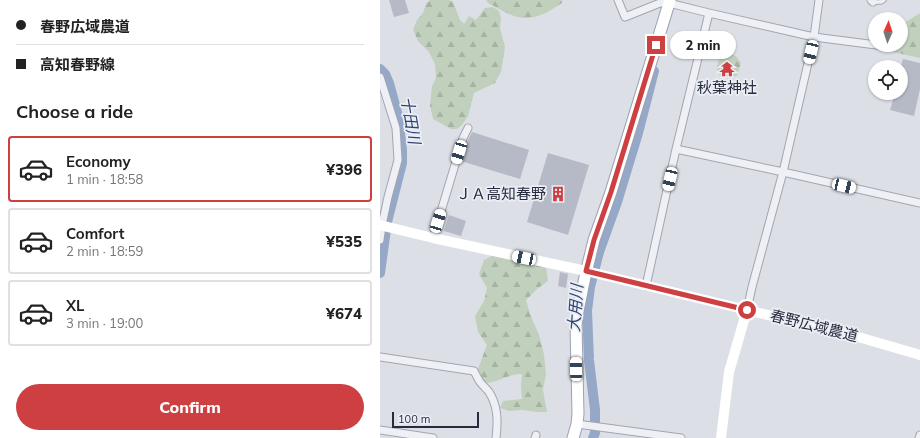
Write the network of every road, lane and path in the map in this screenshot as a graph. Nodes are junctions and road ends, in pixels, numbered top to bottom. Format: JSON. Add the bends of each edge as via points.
{"nodes":[{"id":1,"x":618,"y":0,"type":"edge"},
{"id":2,"x":819,"y":0,"type":"edge"},
{"id":3,"x":884,"y":0,"type":"edge"},
{"id":4,"x":872,"y":1,"type":"edge"},
{"id":5,"x":672,"y":3,"type":"edge"},
{"id":6,"x":709,"y":13,"type":"junction"},
{"id":7,"x":814,"y":37,"type":"junction"},
{"id":8,"x":868,"y":44,"type":"edge"},
{"id":9,"x":380,"y":77,"type":"edge"},
{"id":10,"x":468,"y":128,"type":"dead end"},
{"id":11,"x":676,"y":149,"type":"junction"},
{"id":12,"x":783,"y":172,"type":"junction"},
{"id":13,"x":920,"y":203,"type":"edge"},
{"id":14,"x":385,"y":226,"type":"edge"},
{"id":15,"x":433,"y":238,"type":"junction"},
{"id":16,"x":380,"y":240,"type":"edge"},
{"id":17,"x":586,"y":271,"type":"junction"},
{"id":18,"x":646,"y":286,"type":"junction"},
{"id":19,"x":747,"y":310,"type":"junction"},
{"id":20,"x":920,"y":355,"type":"edge"},
{"id":21,"x":380,"y":357,"type":"edge"},
{"id":22,"x":581,"y":424,"type":"junction"},
{"id":23,"x":380,"y":430,"type":"edge"},
{"id":24,"x":920,"y":435,"type":"edge"},
{"id":25,"x":433,"y":438,"type":"edge"},
{"id":26,"x":496,"y":438,"type":"edge"},
{"id":27,"x":573,"y":438,"type":"edge"},
{"id":28,"x":681,"y":438,"type":"edge"},
{"id":29,"x":721,"y":438,"type":"edge"},
{"id":30,"x":919,"y":438,"type":"edge"}],
"edges":[{"from":1,"to":5,"type":"street","via":[[625,17],[660,2]]},
{"from":2,"to":7,"type":"street"},
{"from":3,"to":4,"type":"lane"},
{"from":5,"to":6,"type":"street"},
{"from":5,"to":17,"type":"main road"},
{"from":6,"to":7,"type":"street"},
{"from":6,"to":11,"type":"street"},
{"from":7,"to":8,"type":"street"},
{"from":7,"to":12,"type":"street"},
{"from":9,"to":14,"type":"street","via":[[396,128],[398,160]]},
{"from":10,"to":15,"type":"street"},
{"from":11,"to":12,"type":"street"},
{"from":11,"to":18,"type":"street"},
{"from":12,"to":13,"type":"street"},
{"from":12,"to":19,"type":"street"},
{"from":14,"to":15,"type":"street","name":"春野広域農道"},
{"from":14,"to":16,"type":"street"},
{"from":15,"to":17,"type":"street","name":"春野広域農道"},
{"from":17,"to":18,"type":"street","name":"春野広域農道"},
{"from":17,"to":22,"type":"main road","via":[[576,325]]},
{"from":18,"to":19,"type":"street","name":"春野広域農道"},
{"from":19,"to":20,"type":"street","name":"春野広域農道","via":[[848,334]]},
{"from":19,"to":29,"type":"street","via":[[729,372]]},
{"from":21,"to":26,"type":"street","via":[[474,371],[481,384],[488,390],[497,411]]},
{"from":22,"to":27,"type":"main road"},
{"from":22,"to":28,"type":"street"},
{"from":23,"to":25,"type":"street"},
{"from":24,"to":30,"type":"street"}]}
